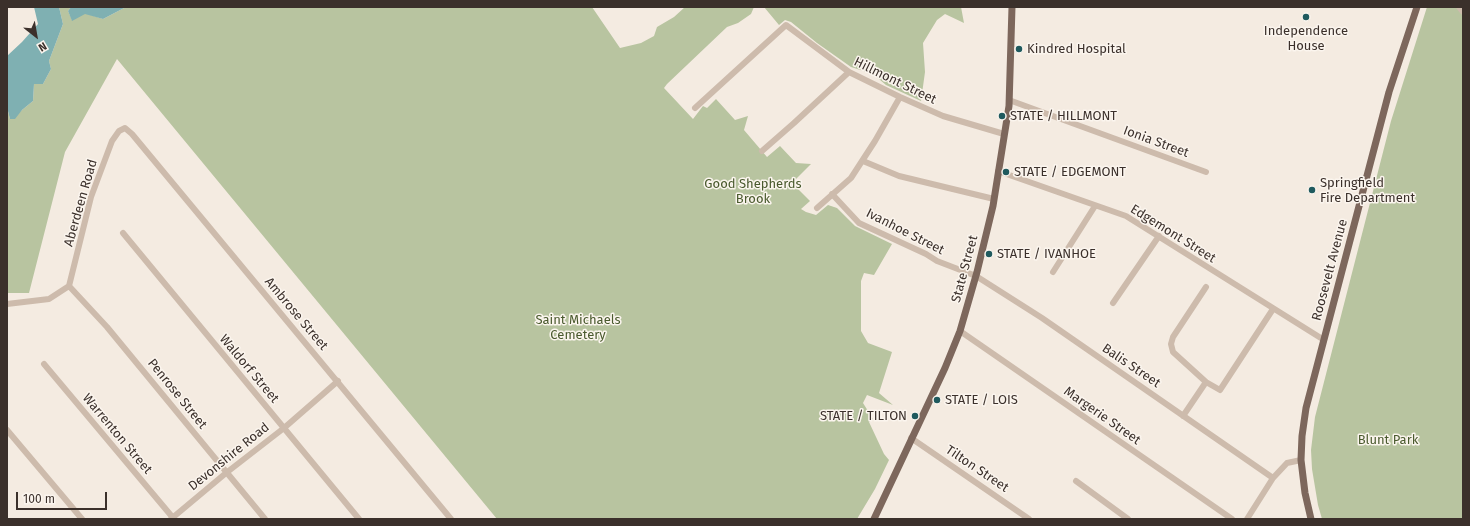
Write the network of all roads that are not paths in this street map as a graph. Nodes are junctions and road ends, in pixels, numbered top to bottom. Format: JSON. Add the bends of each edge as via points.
{"nodes":[{"id":1,"x":1012,"y":7,"type":"edge"},
{"id":2,"x":1417,"y":7,"type":"edge"},
{"id":3,"x":1458,"y":7,"type":"edge"},
{"id":4,"x":1463,"y":12,"type":"edge"},
{"id":5,"x":849,"y":72,"type":"junction"},
{"id":6,"x":900,"y":98,"type":"junction"},
{"id":7,"x":1009,"y":100,"type":"junction"},
{"id":8,"x":695,"y":108,"type":"dead end"},
{"id":9,"x":120,"y":130,"type":"joint"},
{"id":10,"x":1004,"y":134,"type":"junction"},
{"id":11,"x":762,"y":151,"type":"dead end"},
{"id":12,"x":863,"y":161,"type":"junction"},
{"id":13,"x":998,"y":171,"type":"junction"},
{"id":14,"x":1206,"y":172,"type":"dead end"},
{"id":15,"x":832,"y":194,"type":"junction"},
{"id":16,"x":994,"y":199,"type":"junction"},
{"id":17,"x":1095,"y":206,"type":"junction"},
{"id":18,"x":817,"y":208,"type":"dead end"},
{"id":19,"x":123,"y":233,"type":"dead end"},
{"id":20,"x":1159,"y":236,"type":"junction"},
{"id":21,"x":1053,"y":272,"type":"dead end"},
{"id":22,"x":976,"y":276,"type":"junction"},
{"id":23,"x":69,"y":286,"type":"junction"},
{"id":24,"x":1206,"y":287,"type":"dead end"},
{"id":25,"x":1113,"y":303,"type":"dead end"},
{"id":26,"x":7,"y":304,"type":"edge"},
{"id":27,"x":1273,"y":309,"type":"junction"},
{"id":28,"x":960,"y":331,"type":"junction"},
{"id":29,"x":1324,"y":340,"type":"junction"},
{"id":30,"x":44,"y":364,"type":"dead end"},
{"id":31,"x":338,"y":381,"type":"junction"},
{"id":32,"x":1206,"y":382,"type":"junction"},
{"id":33,"x":1183,"y":416,"type":"junction"},
{"id":34,"x":284,"y":428,"type":"junction"},
{"id":35,"x":7,"y":430,"type":"edge"},
{"id":36,"x":911,"y":438,"type":"junction"},
{"id":37,"x":1301,"y":460,"type":"junction"},
{"id":38,"x":226,"y":473,"type":"junction"},
{"id":39,"x":1273,"y":478,"type":"junction"},
{"id":40,"x":1076,"y":481,"type":"dead end"},
{"id":41,"x":82,"y":519,"type":"edge"},
{"id":42,"x":172,"y":519,"type":"edge"},
{"id":43,"x":265,"y":519,"type":"edge"},
{"id":44,"x":359,"y":519,"type":"edge"},
{"id":45,"x":451,"y":519,"type":"edge"},
{"id":46,"x":874,"y":519,"type":"edge"},
{"id":47,"x":1029,"y":519,"type":"edge"},
{"id":48,"x":1128,"y":519,"type":"edge"},
{"id":49,"x":1232,"y":519,"type":"edge"},
{"id":50,"x":1247,"y":519,"type":"edge"},
{"id":51,"x":1311,"y":519,"type":"edge"}],
"edges":[{"from":1,"to":7,"type":"main road","name":"State Street"},
{"from":2,"to":29,"type":"main road","name":"Roosevelt Avenue","via":[[1389,92]]},
{"from":3,"to":4,"type":"street"},
{"from":5,"to":6,"type":"street","name":"Hillmont Street"},
{"from":5,"to":8,"type":"street","name":"Hillmont Street","via":[[786,25]]},
{"from":5,"to":11,"type":"street"},
{"from":6,"to":10,"type":"street","name":"Hillmont Street","via":[[943,116]]},
{"from":6,"to":12,"type":"street"},
{"from":7,"to":10,"type":"main road","name":"State Street"},
{"from":7,"to":14,"type":"street","name":"Ionia Street"},
{"from":9,"to":23,"type":"street","name":"Aberdeen Road","via":[[109,148],[91,197]]},
{"from":9,"to":31,"type":"street","name":"Ambrose Street","via":[[125,128],[132,134]]},
{"from":10,"to":13,"type":"main road","name":"State Street"},
{"from":12,"to":15,"type":"street","via":[[851,178]]},
{"from":12,"to":16,"type":"street","via":[[899,176]]},
{"from":13,"to":16,"type":"main road","name":"State Street"},
{"from":13,"to":17,"type":"street","name":"Edgemont Street"},
{"from":15,"to":18,"type":"street"},
{"from":15,"to":22,"type":"street","name":"Ivanhoe Street","via":[[859,223],[936,261]]},
{"from":16,"to":22,"type":"main road","name":"State Street"},
{"from":17,"to":20,"type":"street","name":"Edgemont Street","via":[[1126,216]]},
{"from":17,"to":21,"type":"street"},
{"from":19,"to":34,"type":"street","name":"Waldorf Street"},
{"from":20,"to":25,"type":"street"},
{"from":20,"to":27,"type":"street","name":"Edgemont Street"},
{"from":22,"to":28,"type":"main road","name":"State Street"},
{"from":22,"to":33,"type":"street","name":"Balis Street","via":[[1042,318]]},
{"from":23,"to":26,"type":"street","via":[[49,299]]},
{"from":23,"to":38,"type":"street","name":"Penrose Street"},
{"from":24,"to":32,"type":"street","via":[[1171,344],[1173,352]]},
{"from":27,"to":29,"type":"street","name":"Edgemont Street"},
{"from":27,"to":32,"type":"street","via":[[1220,390]]},
{"from":28,"to":36,"type":"main road","name":"State Street"},
{"from":28,"to":49,"type":"street","name":"Margerie Street"},
{"from":29,"to":37,"type":"main road","name":"Roosevelt Avenue","via":[[1306,412]]},
{"from":30,"to":42,"type":"street","name":"Warrenton Street"},
{"from":31,"to":34,"type":"street","name":"Devonshire Road"},
{"from":31,"to":45,"type":"street","name":"Ambrose Street"},
{"from":32,"to":33,"type":"street"},
{"from":33,"to":39,"type":"street","name":"Balis Street"},
{"from":34,"to":38,"type":"street","name":"Devonshire Road"},
{"from":34,"to":44,"type":"street","name":"Waldorf Street"},
{"from":35,"to":41,"type":"street"},
{"from":36,"to":46,"type":"main road","name":"State Street"},
{"from":36,"to":47,"type":"street","name":"Tilton Street"},
{"from":37,"to":39,"type":"street","via":[[1287,463]]},
{"from":37,"to":51,"type":"main road","name":"Roosevelt Avenue"},
{"from":38,"to":42,"type":"street","name":"Devonshire Road"},
{"from":38,"to":43,"type":"street","name":"Penrose Street"},
{"from":39,"to":50,"type":"street"},
{"from":40,"to":48,"type":"street"}]}
